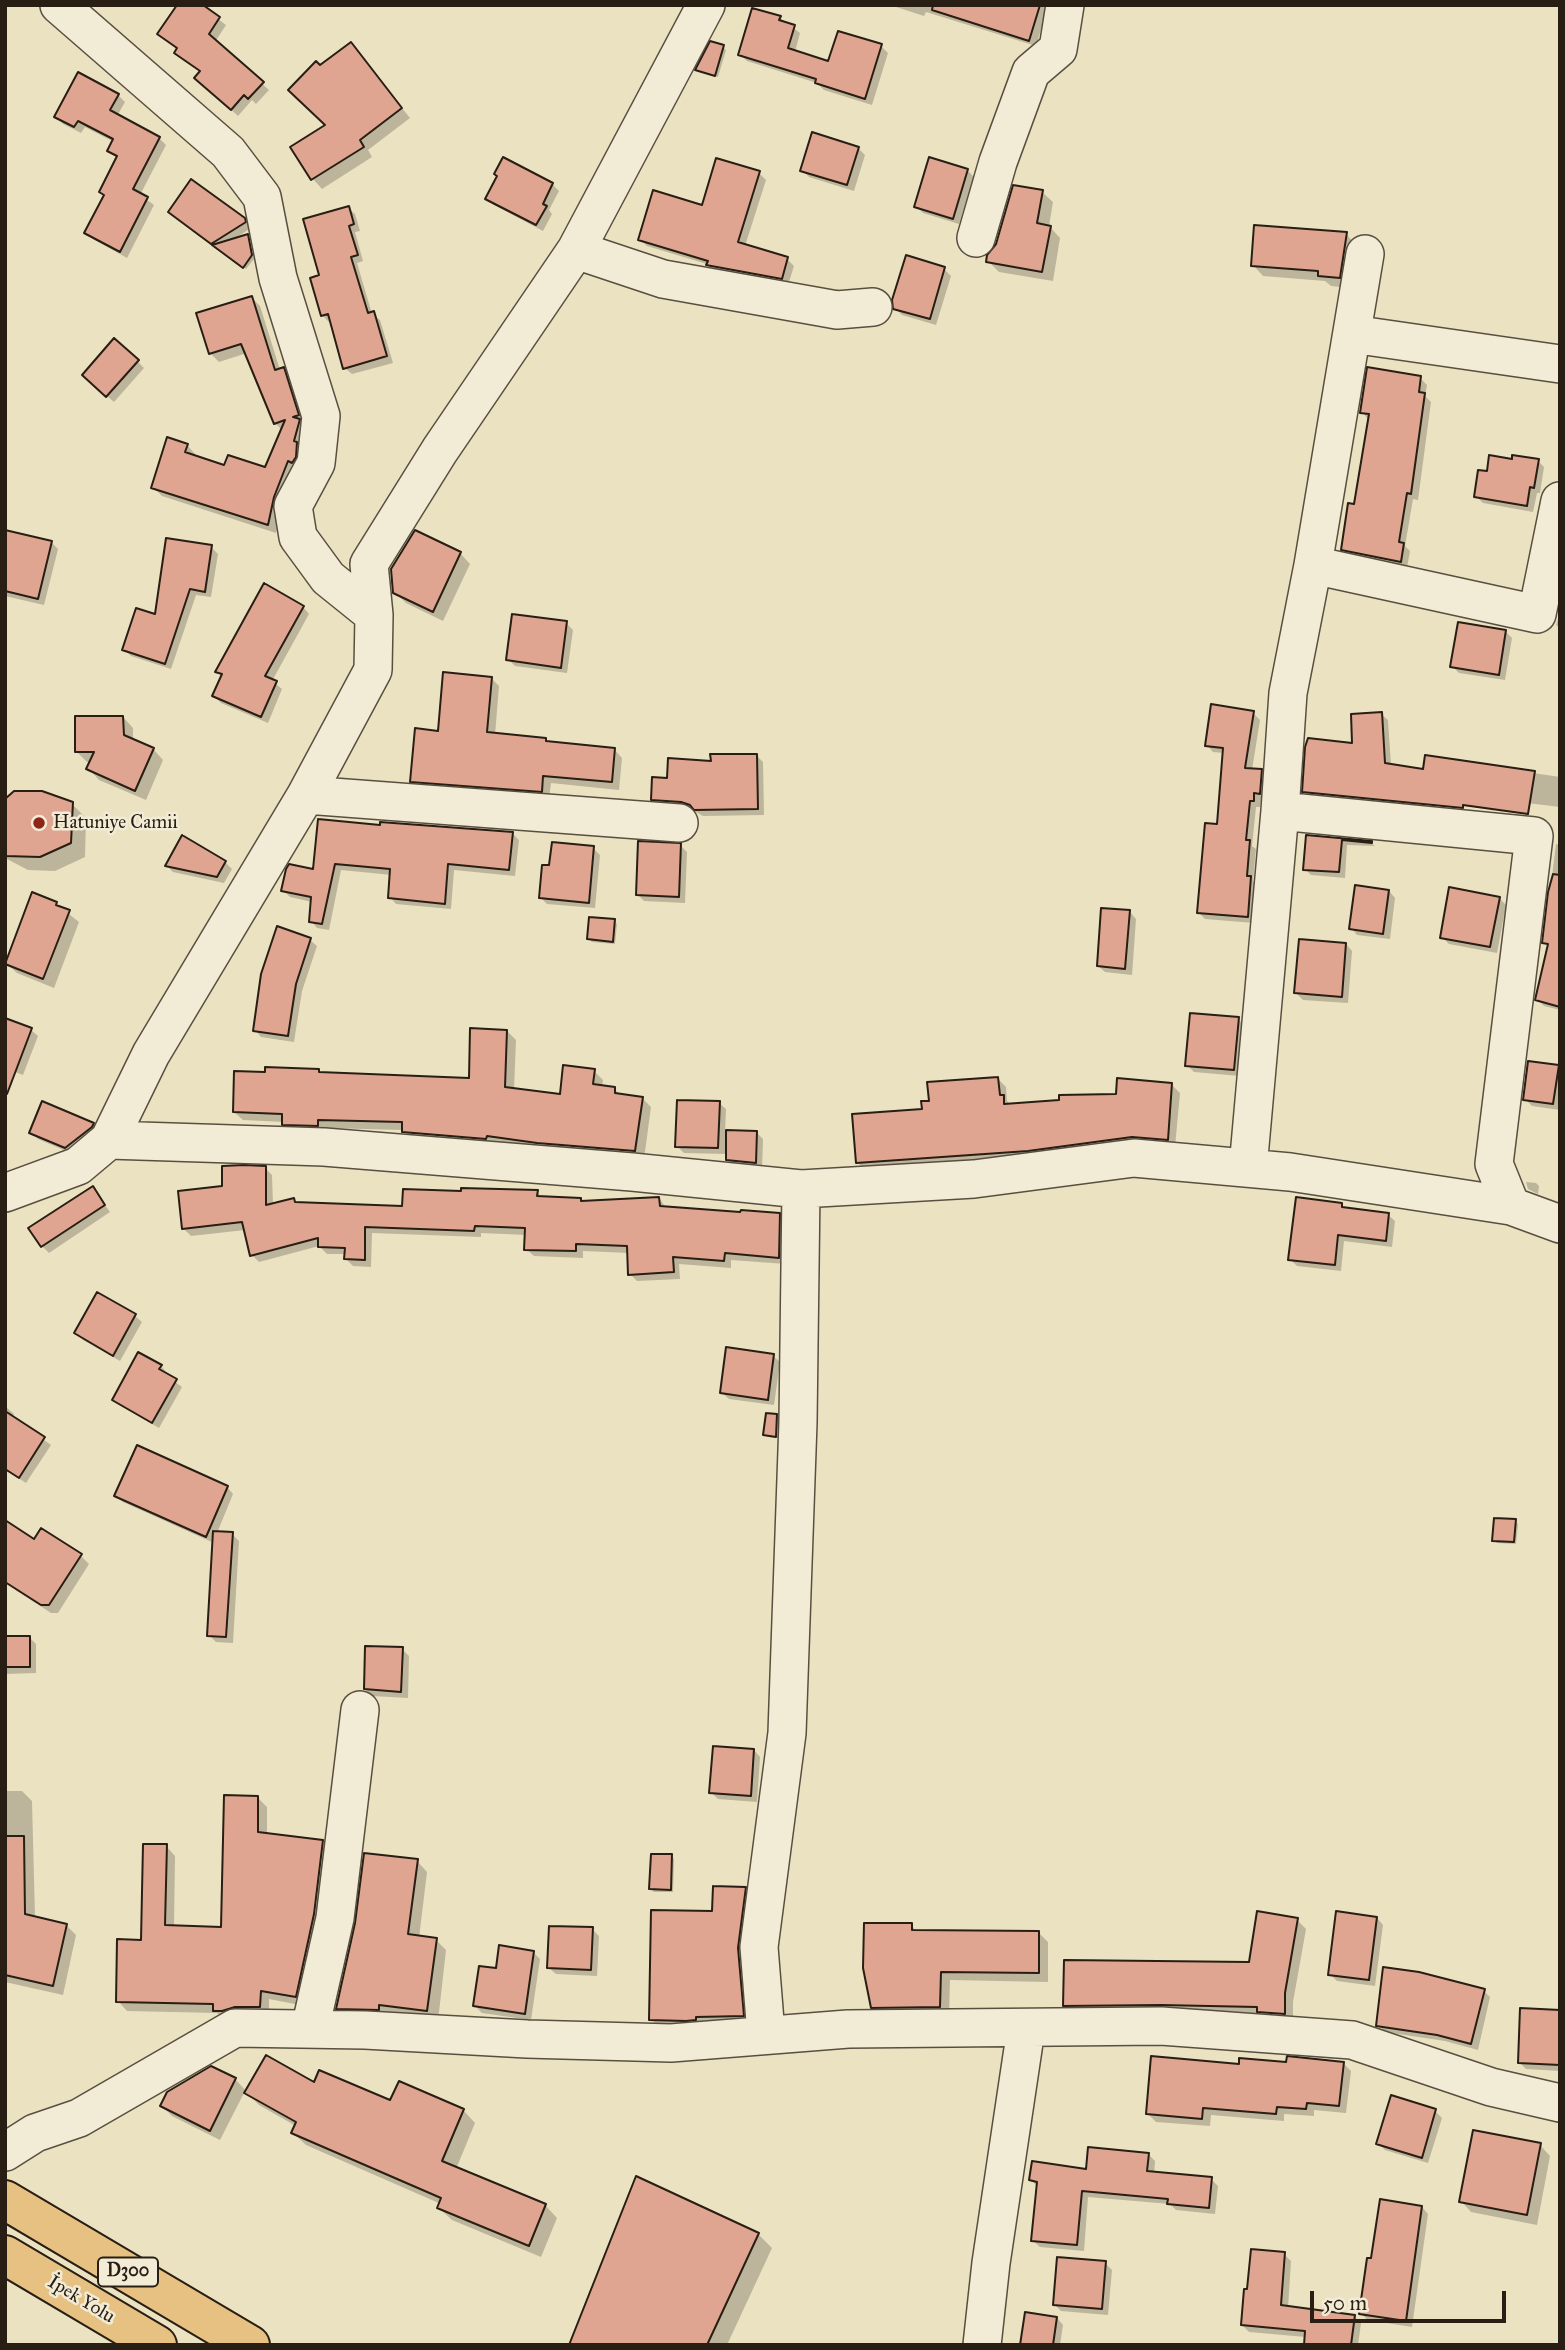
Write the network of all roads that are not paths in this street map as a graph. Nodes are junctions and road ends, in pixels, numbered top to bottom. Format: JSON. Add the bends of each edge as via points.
{"nodes":[{"id":1,"x":59,"y":5,"type":"edge"},
{"id":2,"x":706,"y":5,"type":"edge"},
{"id":3,"x":1065,"y":5,"type":"edge"},
{"id":4,"x":976,"y":238,"type":"dead end"},
{"id":5,"x":576,"y":250,"type":"junction"},
{"id":6,"x":1365,"y":254,"type":"dead end"},
{"id":7,"x":873,"y":307,"type":"dead end"},
{"id":8,"x":1352,"y":334,"type":"junction"},
{"id":9,"x":1560,"y":364,"type":"edge"},
{"id":10,"x":1560,"y":500,"type":"edge"},
{"id":11,"x":1313,"y":565,"type":"junction"},
{"id":12,"x":374,"y":615,"type":"junction"},
{"id":13,"x":306,"y":795,"type":"junction"},
{"id":14,"x":1280,"y":811,"type":"junction"},
{"id":15,"x":679,"y":823,"type":"dead end"},
{"id":16,"x":108,"y":1140,"type":"junction"},
{"id":17,"x":1248,"y":1168,"type":"junction"},
{"id":18,"x":801,"y":1189,"type":"junction"},
{"id":19,"x":5,"y":1193,"type":"edge"},
{"id":20,"x":1511,"y":1206,"type":"junction"},
{"id":21,"x":1560,"y":1224,"type":"edge"},
{"id":22,"x":360,"y":1710,"type":"dead end"},
{"id":23,"x":310,"y":2029,"type":"junction"},
{"id":24,"x":1026,"y":2029,"type":"junction"},
{"id":25,"x":765,"y":2034,"type":"junction"},
{"id":26,"x":1560,"y":2103,"type":"edge"},
{"id":27,"x":5,"y":2152,"type":"edge"},
{"id":28,"x":5,"y":2200,"type":"edge"},
{"id":29,"x":5,"y":2255,"type":"edge"},
{"id":30,"x":156,"y":2345,"type":"edge"},
{"id":31,"x":250,"y":2345,"type":"edge"},
{"id":32,"x":982,"y":2345,"type":"edge"}],
"edges":[{"from":1,"to":12,"type":"street","via":[[228,152],[262,197],[278,278],[321,416],[316,463],[293,506],[298,537],[328,578]]},
{"from":2,"to":5,"type":"street"},
{"from":3,"to":4,"type":"street","via":[[1058,49],[1031,72]]},
{"from":5,"to":7,"type":"street","via":[[663,279],[837,310]]},
{"from":5,"to":12,"type":"street","via":[[369,564]]},
{"from":6,"to":8,"type":"street"},
{"from":8,"to":9,"type":"street"},
{"from":8,"to":11,"type":"street"},
{"from":10,"to":11,"type":"street","via":[[1537,614]]},
{"from":11,"to":14,"type":"street","via":[[1288,693]]},
{"from":12,"to":13,"type":"street","via":[[373,670]]},
{"from":13,"to":15,"type":"street"},
{"from":13,"to":16,"type":"street","via":[[151,1054]]},
{"from":14,"to":17,"type":"street"},
{"from":14,"to":20,"type":"street","via":[[1534,836],[1494,1164]]},
{"from":16,"to":18,"type":"street","via":[[324,1147]]},
{"from":16,"to":19,"type":"street","via":[[78,1166]]},
{"from":17,"to":18,"type":"street","via":[[1134,1158],[974,1179]]},
{"from":17,"to":20,"type":"street"},
{"from":18,"to":25,"type":"street","via":[[787,1733],[759,1947]]},
{"from":20,"to":21,"type":"street"},
{"from":22,"to":23,"type":"street","via":[[335,1918]]},
{"from":23,"to":25,"type":"street","via":[[671,2042]]},
{"from":23,"to":27,"type":"street","via":[[235,2028],[79,2118],[35,2133]]},
{"from":24,"to":25,"type":"street"},
{"from":24,"to":26,"type":"street","via":[[1161,2026],[1352,2040],[1491,2087]]},
{"from":24,"to":32,"type":"street"},
{"from":28,"to":31,"type":"highway","number":"D300"},
{"from":29,"to":30,"type":"highway","name":"İpek Yolu","number":"D300"}]}
